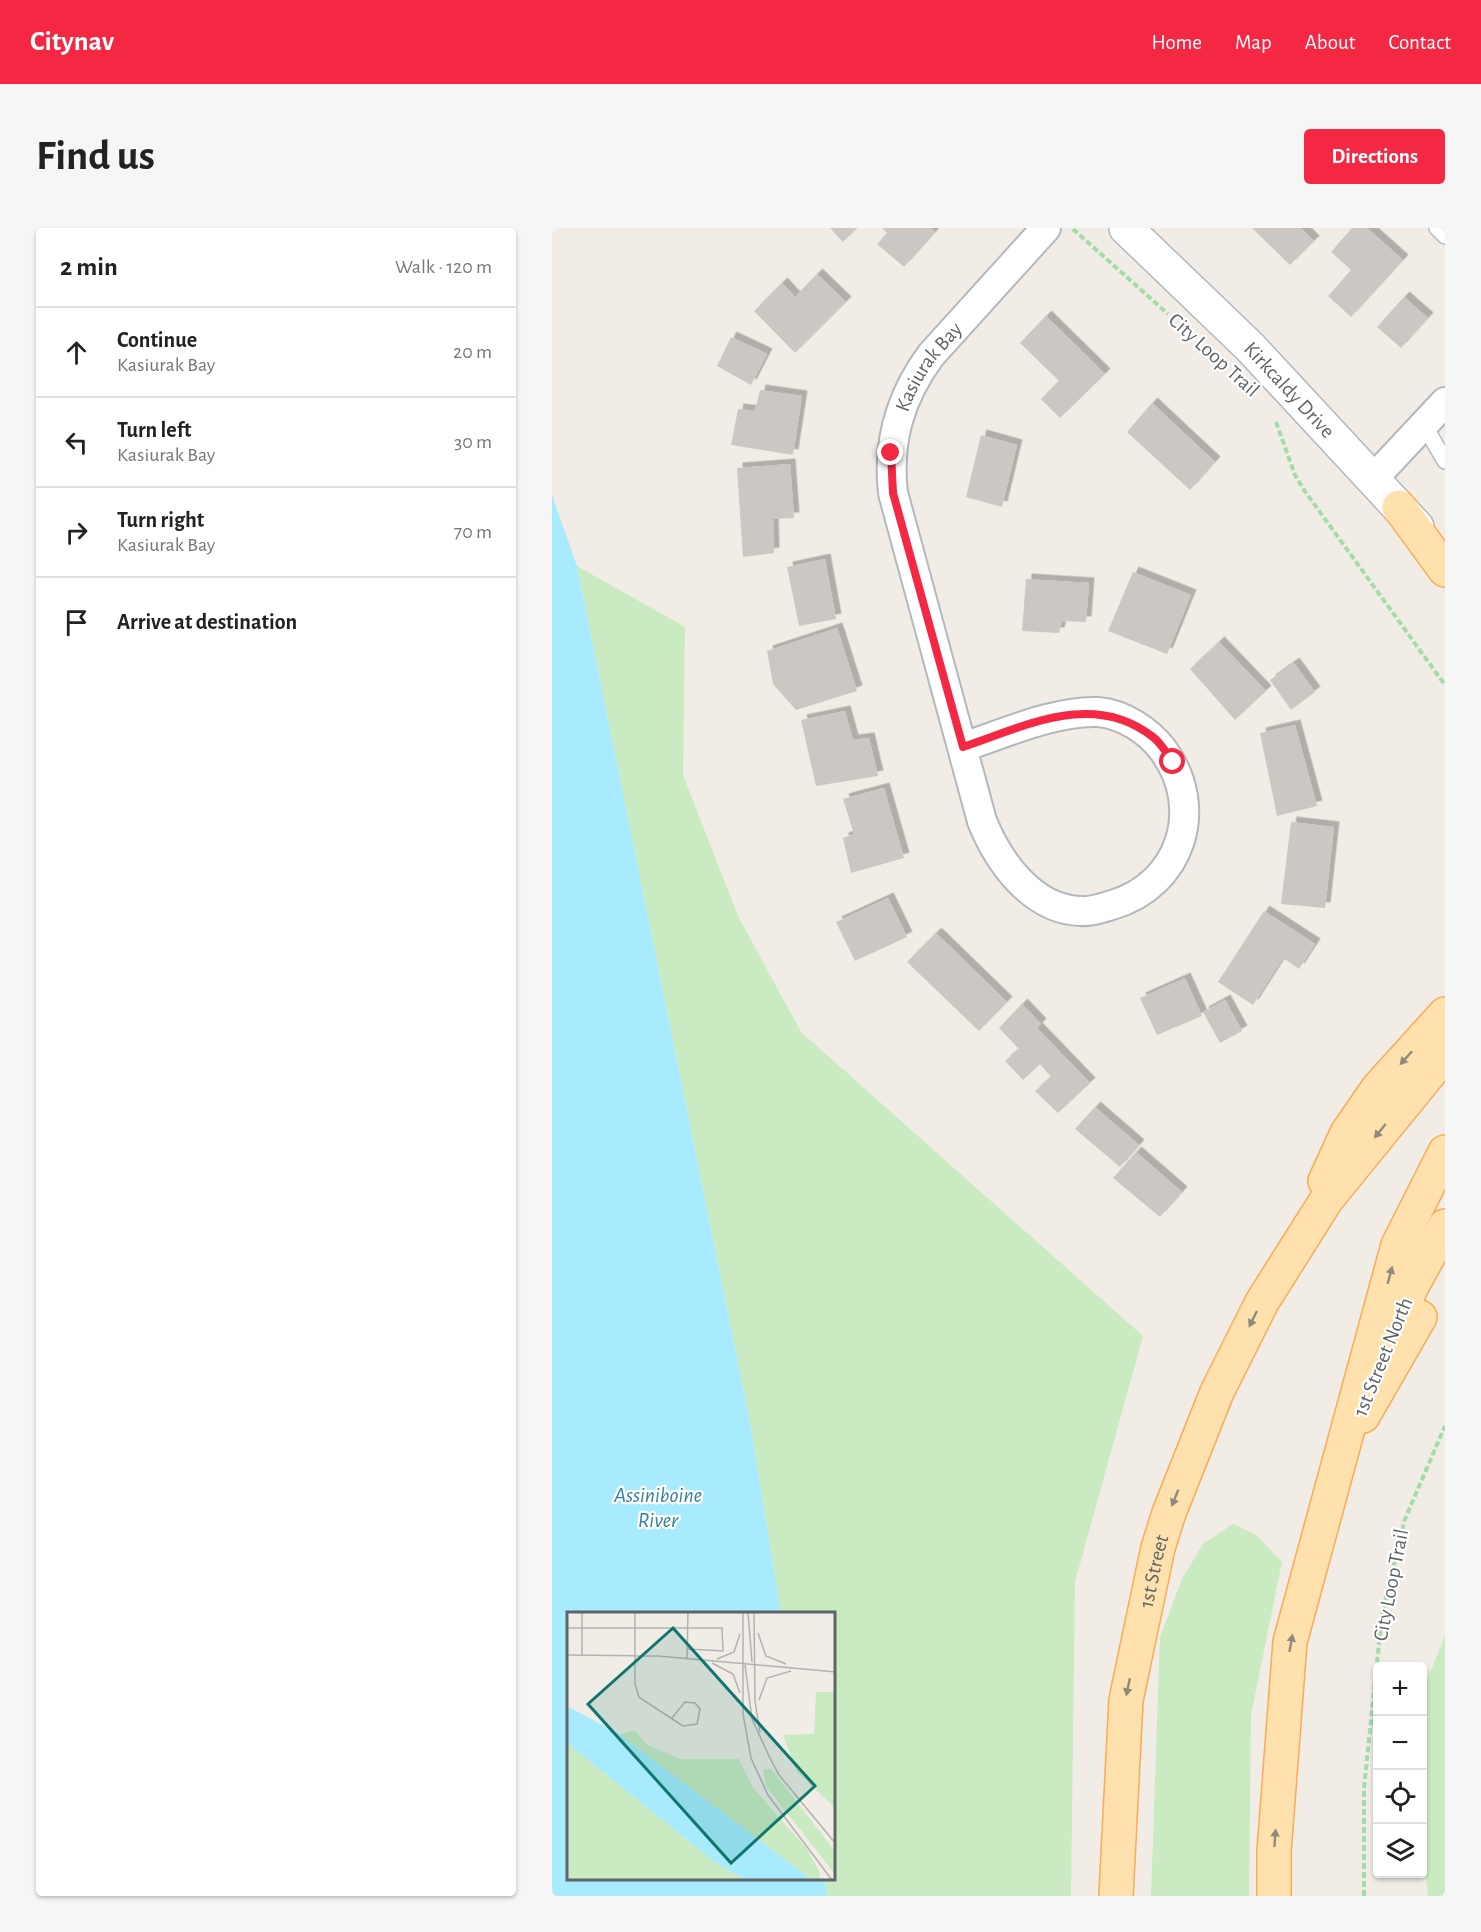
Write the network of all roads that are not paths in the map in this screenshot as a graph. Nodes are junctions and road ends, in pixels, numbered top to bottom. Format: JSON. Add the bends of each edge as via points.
{"nodes":[{"id":1,"x":1046,"y":228,"type":"edge"},
{"id":2,"x":1126,"y":228,"type":"edge"},
{"id":3,"x":1437,"y":228,"type":"edge"},
{"id":4,"x":1445,"y":236,"type":"edge"},
{"id":5,"x":1445,"y":402,"type":"edge"},
{"id":6,"x":1424,"y":425,"type":"junction"},
{"id":7,"x":1445,"y":461,"type":"edge"},
{"id":8,"x":1373,"y":479,"type":"junction"},
{"id":9,"x":1399,"y":507,"type":"junction"},
{"id":10,"x":1445,"y":552,"type":"edge"},
{"id":11,"x":1445,"y":558,"type":"edge"},
{"id":12,"x":1445,"y":570,"type":"edge"},
{"id":13,"x":963,"y":747,"type":"junction"},
{"id":14,"x":1445,"y":1014,"type":"edge"},
{"id":15,"x":1445,"y":1054,"type":"edge"},
{"id":16,"x":1445,"y":1152,"type":"edge"},
{"id":17,"x":1445,"y":1226,"type":"edge"},
{"id":18,"x":1282,"y":1269,"type":"junction"},
{"id":19,"x":1445,"y":1272,"type":"edge"},
{"id":20,"x":1348,"y":1440,"type":"junction"},
{"id":21,"x":1330,"y":1493,"type":"junction"},
{"id":22,"x":1116,"y":1896,"type":"edge"},
{"id":23,"x":1274,"y":1896,"type":"edge"}],
"edges":[{"from":1,"to":13,"type":"street","name":"Kasiurak Bay","via":[[931,355],[910,386],[895,430],[893,493]]},
{"from":2,"to":8,"type":"main road","name":"Kirkcaldy Drive","via":[[1215,310]]},
{"from":3,"to":4,"type":"lane"},
{"from":5,"to":6,"type":"street"},
{"from":6,"to":7,"type":"lane"},
{"from":6,"to":8,"type":"street"},
{"from":8,"to":9,"type":"main road","name":"Kirkcaldy Drive"},
{"from":9,"to":10,"type":"main road"},
{"from":9,"to":11,"type":"main road","name":"Kirkcaldy Drive"},
{"from":9,"to":12,"type":"main road"},
{"from":13,"to":13,"type":"street","name":"Kasiurak Bay","via":[[1070,714],[1100,712],[1127,720],[1155,738],[1177,773],[1185,806],[1179,846],[1160,876],[1125,901],[1080,912],[1057,906],[1013,875],[993,848]]},
{"from":14,"to":18,"type":"main road","one_way":true,"via":[[1378,1088],[1347,1133]]},
{"from":15,"to":18,"type":"main road","one_way":true,"via":[[1327,1199]]},
{"from":21,"to":16,"type":"main road","one_way":true,"via":[[1398,1245]]},
{"from":17,"to":20,"type":"main road","name":"1st Street North","via":[[1411,1288]]},
{"from":18,"to":22,"type":"main road","name":"1st Street","one_way":true,"via":[[1217,1392],[1158,1548],[1126,1700]]},
{"from":19,"to":20,"type":"main road"},
{"from":20,"to":21,"type":"main road","name":"1st Street North"},
{"from":23,"to":21,"type":"main road","one_way":true,"via":[[1290,1642]]}]}
